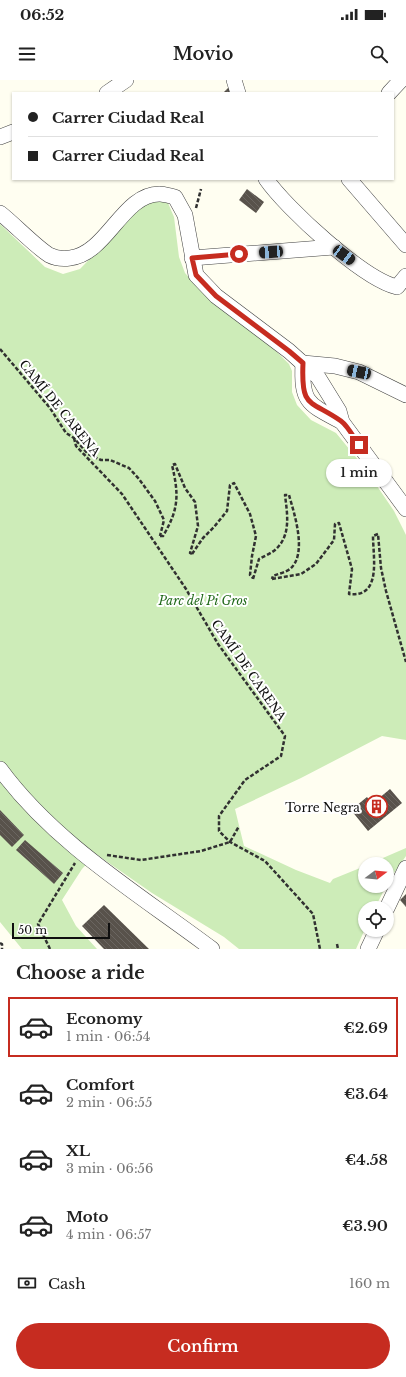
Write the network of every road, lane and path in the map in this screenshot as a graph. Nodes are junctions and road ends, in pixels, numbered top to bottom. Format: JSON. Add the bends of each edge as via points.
{"nodes":[{"id":1,"x":126,"y":80,"type":"edge"},
{"id":2,"x":234,"y":80,"type":"edge"},
{"id":3,"x":401,"y":80,"type":"edge"},
{"id":4,"x":108,"y":92,"type":"edge"},
{"id":5,"x":238,"y":92,"type":"edge"},
{"id":6,"x":390,"y":92,"type":"edge"},
{"id":7,"x":12,"y":132,"type":"edge"},
{"id":8,"x":0,"y":137,"type":"edge"},
{"id":9,"x":267,"y":180,"type":"edge"},
{"id":10,"x":351,"y":180,"type":"edge"},
{"id":11,"x":0,"y":213,"type":"edge"},
{"id":12,"x":406,"y":245,"type":"edge"},
{"id":13,"x":334,"y":247,"type":"junction"},
{"id":14,"x":192,"y":258,"type":"junction"},
{"id":15,"x":406,"y":276,"type":"edge"},
{"id":16,"x":0,"y":349,"type":"edge"},
{"id":17,"x":303,"y":363,"type":"junction"},
{"id":18,"x":406,"y":395,"type":"edge"},
{"id":19,"x":342,"y":422,"type":"junction"},
{"id":20,"x":74,"y":438,"type":"junction"},
{"id":21,"x":406,"y":509,"type":"edge"},
{"id":22,"x":406,"y":662,"type":"edge"},
{"id":23,"x":0,"y":769,"type":"edge"},
{"id":24,"x":239,"y":826,"type":"dead end"},
{"id":25,"x":230,"y":842,"type":"junction"},
{"id":26,"x":81,"y":852,"type":"junction"},
{"id":27,"x":103,"y":855,"type":"dead end"},
{"id":28,"x":406,"y":868,"type":"edge"},
{"id":29,"x":390,"y":901,"type":"edge"},
{"id":30,"x":374,"y":937,"type":"edge"},
{"id":31,"x":0,"y":943,"type":"edge"},
{"id":32,"x":337,"y":944,"type":"dead end"},
{"id":33,"x":2,"y":949,"type":"edge"},
{"id":34,"x":50,"y":949,"type":"edge"},
{"id":35,"x":212,"y":949,"type":"edge"},
{"id":36,"x":320,"y":949,"type":"edge"},
{"id":37,"x":338,"y":949,"type":"edge"},
{"id":38,"x":368,"y":949,"type":"edge"}],
"edges":[{"from":1,"to":4,"type":"street"},
{"from":2,"to":5,"type":"street"},
{"from":3,"to":6,"type":"street"},
{"from":7,"to":8,"type":"street"},
{"from":9,"to":13,"type":"street","via":[[275,192]]},
{"from":10,"to":12,"type":"street"},
{"from":11,"to":14,"type":"street","via":[[50,255],[62,259],[78,257],[92,250],[141,199],[159,193],[174,197],[185,215]]},
{"from":13,"to":14,"type":"street"},
{"from":13,"to":15,"type":"street","via":[[375,278],[388,284],[397,287]]},
{"from":14,"to":17,"type":"street","via":[[196,275],[216,296]]},
{"from":16,"to":20,"type":"path","name":"CAMÍ DE CARENA","via":[[50,408],[66,434]]},
{"from":17,"to":18,"type":"street","via":[[359,372]]},
{"from":17,"to":19,"type":"street","via":[[322,383],[339,410]]},
{"from":17,"to":19,"type":"street","via":[[303,392],[307,399]]},
{"from":19,"to":21,"type":"street"},
{"from":20,"to":22,"type":"path","via":[[88,454],[129,468],[139,479],[155,501],[164,520],[160,536],[163,536],[176,512],[176,484],[172,464],[175,464],[185,488],[195,502],[198,526],[190,553],[192,554],[227,511],[230,485],[234,483],[250,514],[256,536],[250,575],[253,579],[259,559],[278,548],[285,535],[288,517],[285,495],[289,495],[291,501],[299,553],[290,569],[273,576],[272,579],[301,574],[316,564],[334,540],[335,524],[339,524],[352,569],[349,594],[358,595],[365,591],[374,578],[373,536],[378,534],[386,591]]},
{"from":20,"to":25,"type":"path","name":"CAMÍ DE CARENA","via":[[76,446],[122,494],[186,589],[218,644],[285,736],[280,756],[246,780],[219,816],[219,831]]},
{"from":23,"to":26,"type":"street","via":[[41,816]]},
{"from":24,"to":25,"type":"path"},
{"from":25,"to":27,"type":"path","via":[[201,851],[141,860]]},
{"from":25,"to":36,"type":"path","name":"CAMÍ DE CARENA","via":[[265,861],[313,914]]},
{"from":26,"to":34,"type":"path","via":[[38,924]]},
{"from":26,"to":35,"type":"street"},
{"from":28,"to":29,"type":"street"},
{"from":30,"to":38,"type":"street"},
{"from":31,"to":33,"type":"path"},
{"from":32,"to":37,"type":"path"}]}
